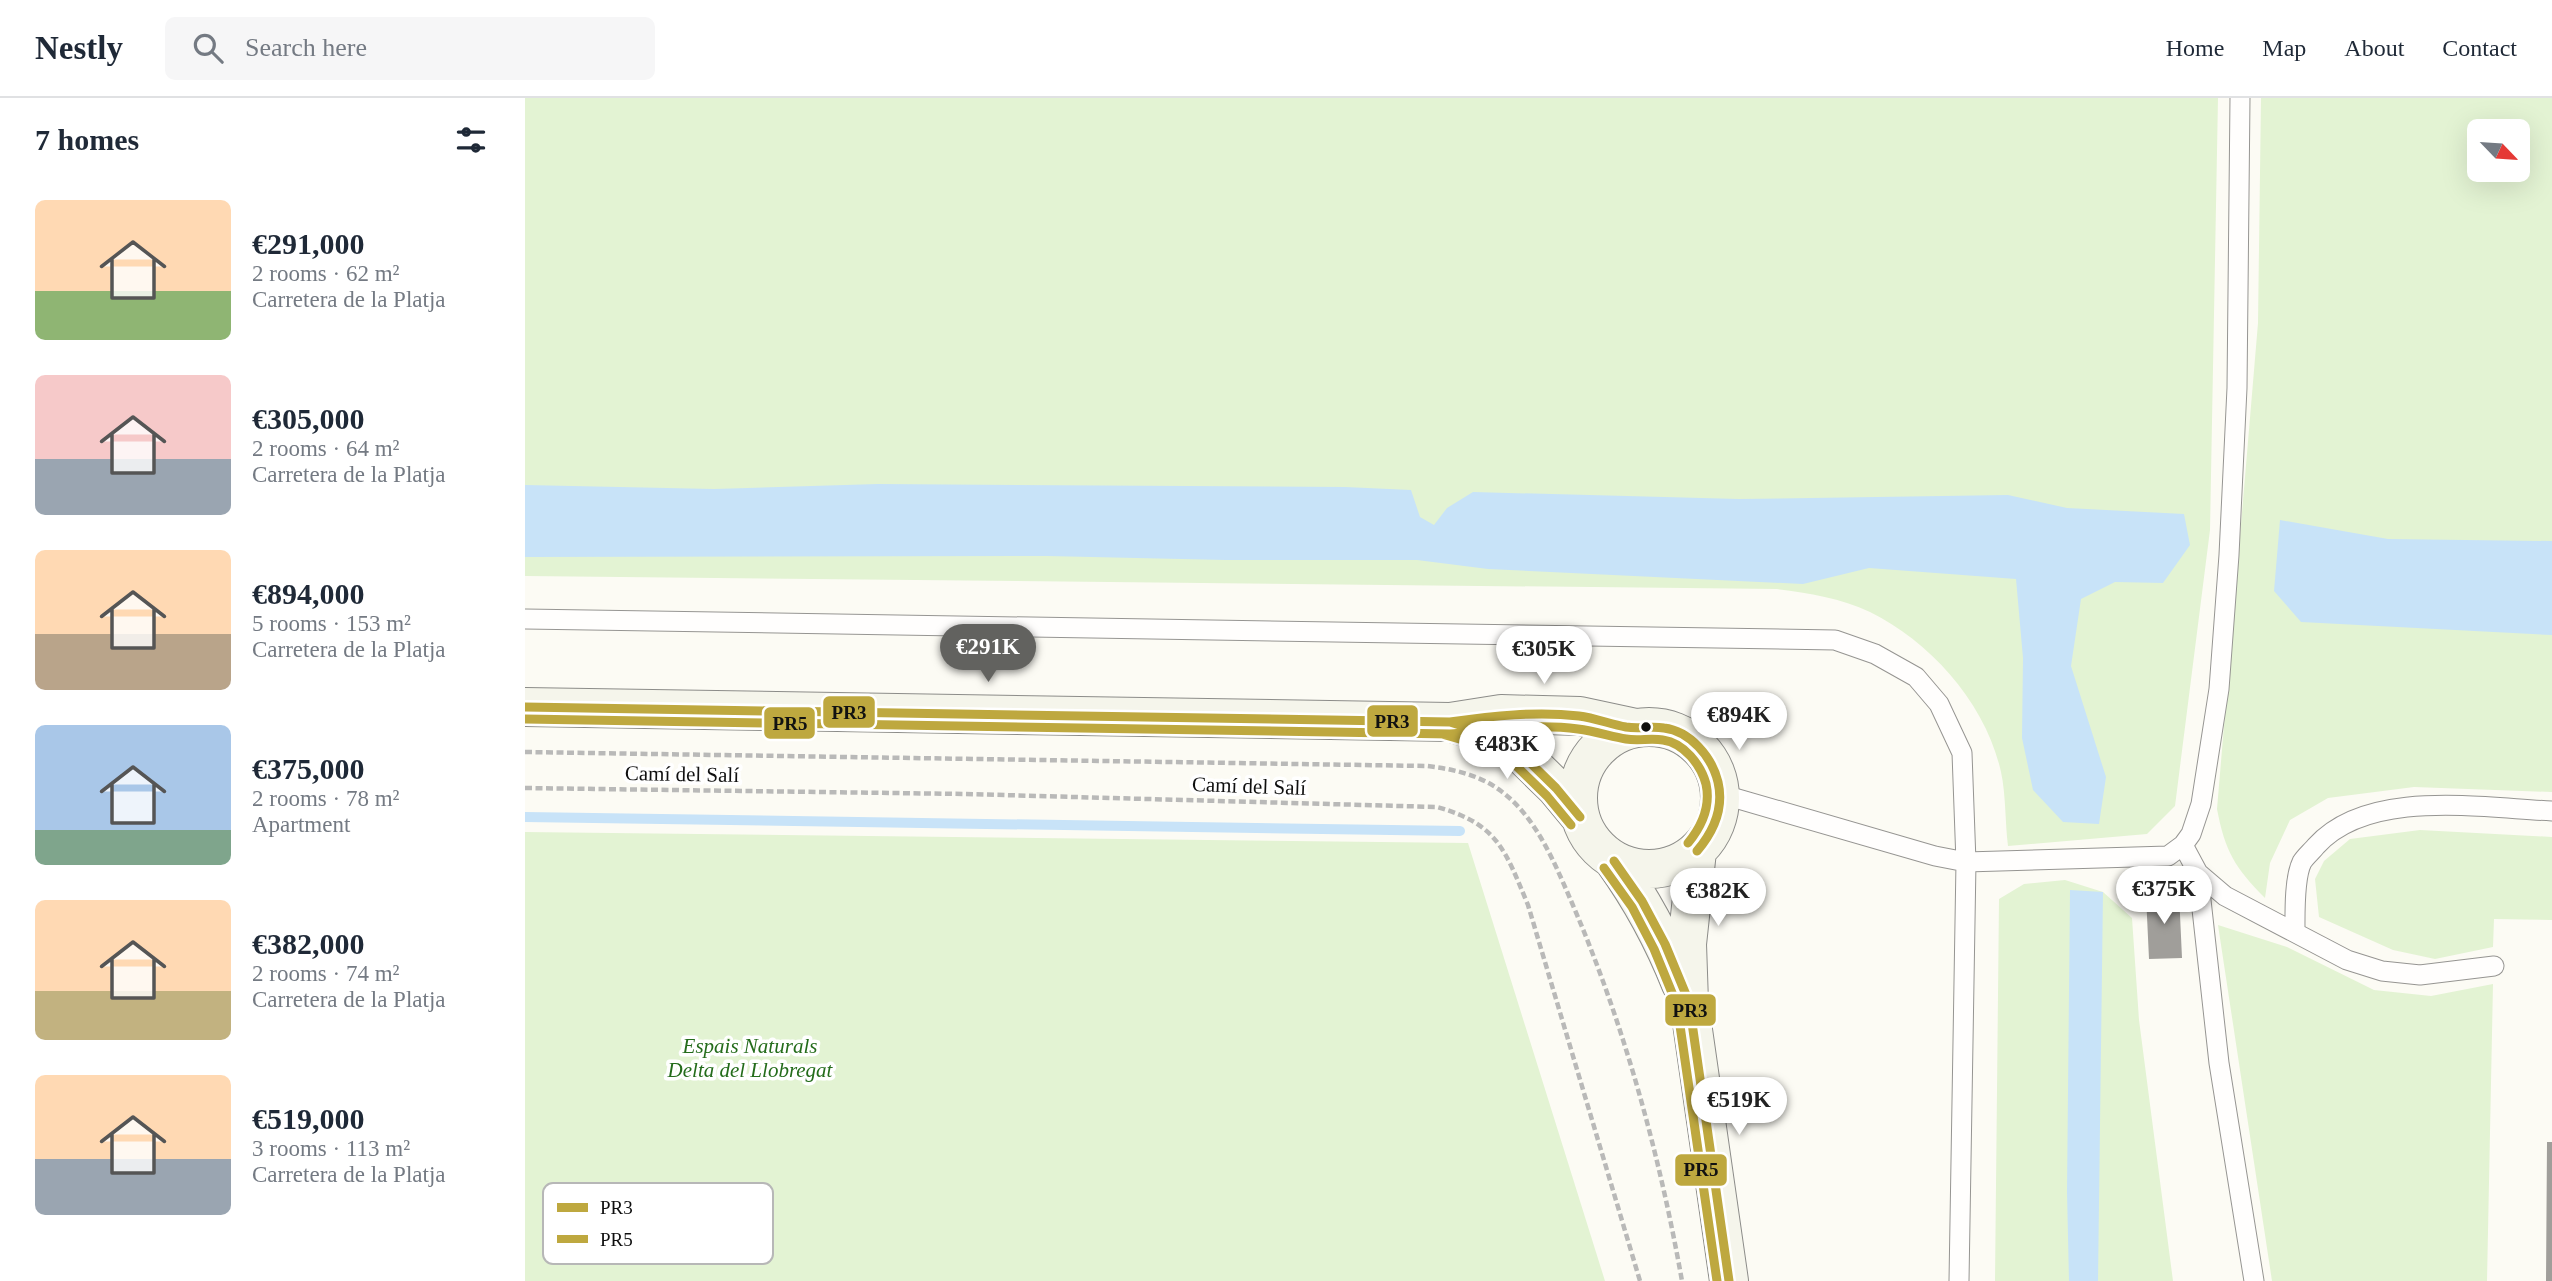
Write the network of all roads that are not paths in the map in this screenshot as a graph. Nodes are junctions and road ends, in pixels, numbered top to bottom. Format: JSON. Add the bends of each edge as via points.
{"nodes":[{"id":1,"x":2240,"y":98,"type":"edge"},
{"id":2,"x":525,"y":619,"type":"edge"},
{"id":3,"x":525,"y":707,"type":"edge"},
{"id":4,"x":1450,"y":722,"type":"junction"},
{"id":5,"x":1636,"y":728,"type":"junction"},
{"id":6,"x":1721,"y":794,"type":"junction"},
{"id":7,"x":2552,"y":811,"type":"edge"},
{"id":8,"x":1580,"y":817,"type":"junction"},
{"id":9,"x":2183,"y":845,"type":"junction"},
{"id":10,"x":1697,"y":851,"type":"junction"},
{"id":11,"x":1614,"y":861,"type":"junction"},
{"id":12,"x":1966,"y":862,"type":"junction"},
{"id":13,"x":2198,"y":873,"type":"junction"},
{"id":14,"x":2295,"y":932,"type":"junction"},
{"id":15,"x":2494,"y":966,"type":"dead end"},
{"id":16,"x":1689,"y":1002,"type":"junction"},
{"id":17,"x":1730,"y":1281,"type":"edge"},
{"id":18,"x":1959,"y":1281,"type":"edge"},
{"id":19,"x":2254,"y":1281,"type":"edge"}],
"edges":[{"from":1,"to":9,"type":"lane","via":[[2237,388],[2219,689],[2201,804]]},
{"from":2,"to":12,"type":"lane","via":[[1835,640],[1875,654],[1916,677],[1939,704],[1962,753]]},
{"from":3,"to":4,"type":"street"},
{"from":4,"to":5,"type":"street","via":[[1501,715],[1580,716]]},
{"from":4,"to":8,"type":"street","via":[[1507,740]]},
{"from":5,"to":6,"type":"street","via":[[1670,729],[1693,741],[1716,772]]},
{"from":5,"to":8,"type":"street","via":[[1605,741],[1588,759],[1578,785]]},
{"from":6,"to":10,"type":"street","via":[[1719,815]]},
{"from":6,"to":12,"type":"lane"},
{"from":7,"to":14,"type":"lane","via":[[2423,805],[2358,816],[2326,835],[2302,863]]},
{"from":8,"to":11,"type":"street","via":[[1596,847]]},
{"from":9,"to":12,"type":"lane","via":[[2168,856]]},
{"from":9,"to":13,"type":"lane"},
{"from":10,"to":11,"type":"street","via":[[1681,863],[1658,869]]},
{"from":10,"to":16,"type":"street","via":[[1687,944]]},
{"from":11,"to":16,"type":"street","via":[[1665,944]]},
{"from":12,"to":18,"type":"lane"},
{"from":13,"to":14,"type":"lane","via":[[2225,896]]},
{"from":13,"to":19,"type":"lane","via":[[2219,1063]]},
{"from":14,"to":15,"type":"lane","via":[[2347,960],[2382,971],[2420,975]]},
{"from":16,"to":17,"type":"street"}]}
